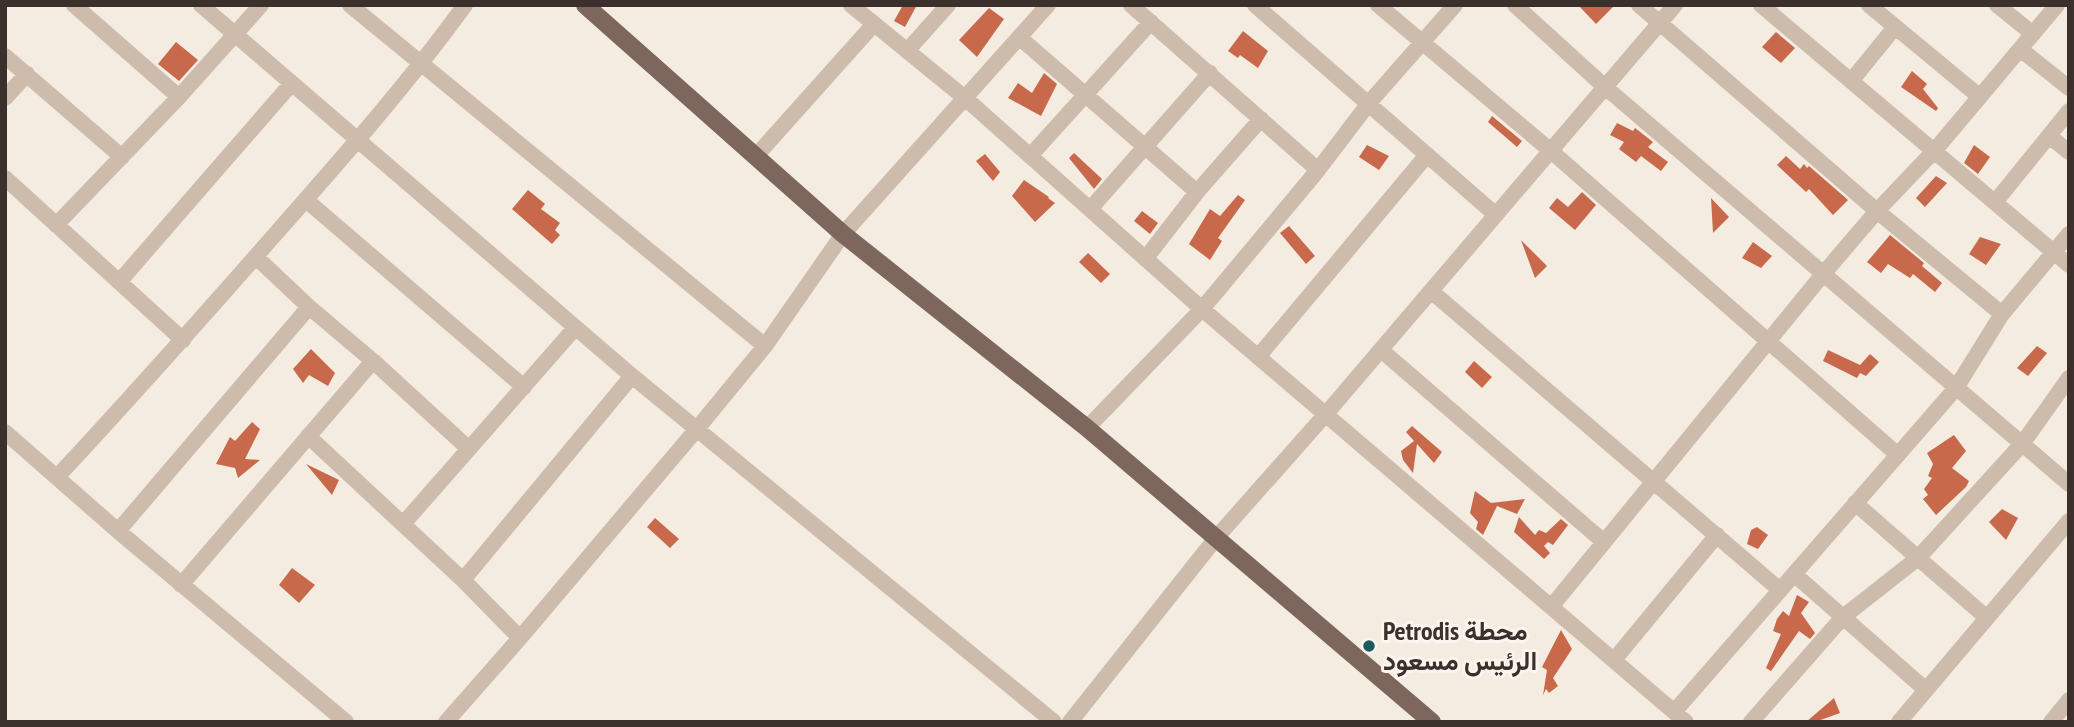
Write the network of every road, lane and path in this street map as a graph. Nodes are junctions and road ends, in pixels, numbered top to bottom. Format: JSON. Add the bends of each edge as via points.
{"nodes":[{"id":1,"x":74,"y":5,"type":"edge"},
{"id":2,"x":201,"y":5,"type":"edge"},
{"id":3,"x":261,"y":5,"type":"edge"},
{"id":4,"x":350,"y":5,"type":"edge"},
{"id":5,"x":466,"y":5,"type":"edge"},
{"id":6,"x":585,"y":5,"type":"edge"},
{"id":7,"x":851,"y":5,"type":"edge"},
{"id":8,"x":948,"y":5,"type":"edge"},
{"id":9,"x":1048,"y":5,"type":"edge"},
{"id":10,"x":1131,"y":5,"type":"edge"},
{"id":11,"x":1255,"y":5,"type":"edge"},
{"id":12,"x":1378,"y":5,"type":"edge"},
{"id":13,"x":1455,"y":5,"type":"edge"},
{"id":14,"x":1515,"y":5,"type":"edge"},
{"id":15,"x":1639,"y":5,"type":"edge"},
{"id":16,"x":1675,"y":5,"type":"edge"},
{"id":17,"x":1761,"y":5,"type":"edge"},
{"id":18,"x":1869,"y":5,"type":"edge"},
{"id":19,"x":1997,"y":5,"type":"edge"},
{"id":20,"x":2057,"y":5,"type":"edge"},
{"id":21,"x":1151,"y":22,"type":"junction"},
{"id":22,"x":1660,"y":22,"type":"junction"},
{"id":23,"x":874,"y":24,"type":"junction"},
{"id":24,"x":1895,"y":27,"type":"junction"},
{"id":25,"x":2033,"y":34,"type":"junction"},
{"id":26,"x":236,"y":35,"type":"junction"},
{"id":27,"x":1019,"y":37,"type":"junction"},
{"id":28,"x":1422,"y":43,"type":"junction"},
{"id":29,"x":2021,"y":49,"type":"junction"},
{"id":30,"x":907,"y":51,"type":"junction"},
{"id":31,"x":5,"y":56,"type":"edge"},
{"id":32,"x":422,"y":65,"type":"junction"},
{"id":33,"x":1210,"y":72,"type":"junction"},
{"id":34,"x":27,"y":74,"type":"junction"},
{"id":35,"x":1852,"y":80,"type":"junction"},
{"id":36,"x":292,"y":83,"type":"junction"},
{"id":37,"x":1605,"y":87,"type":"junction"},
{"id":38,"x":2069,"y":88,"type":"edge"},
{"id":39,"x":1085,"y":94,"type":"junction"},
{"id":40,"x":180,"y":97,"type":"junction"},
{"id":41,"x":1980,"y":97,"type":"junction"},
{"id":42,"x":5,"y":98,"type":"edge"},
{"id":43,"x":965,"y":98,"type":"junction"},
{"id":44,"x":1369,"y":103,"type":"junction"},
{"id":45,"x":2069,"y":111,"type":"edge"},
{"id":46,"x":1261,"y":119,"type":"junction"},
{"id":47,"x":2049,"y":136,"type":"junction"},
{"id":48,"x":359,"y":141,"type":"junction"},
{"id":49,"x":1146,"y":148,"type":"junction"},
{"id":50,"x":1935,"y":150,"type":"junction"},
{"id":51,"x":1552,"y":151,"type":"junction"},
{"id":52,"x":2069,"y":152,"type":"edge"},
{"id":53,"x":1427,"y":155,"type":"junction"},
{"id":54,"x":1030,"y":156,"type":"junction"},
{"id":55,"x":122,"y":157,"type":"junction"},
{"id":56,"x":755,"y":157,"type":"junction"},
{"id":57,"x":1318,"y":170,"type":"junction"},
{"id":58,"x":5,"y":178,"type":"edge"},
{"id":59,"x":1197,"y":192,"type":"junction"},
{"id":60,"x":306,"y":200,"type":"junction"},
{"id":61,"x":1996,"y":201,"type":"junction"},
{"id":62,"x":1091,"y":208,"type":"junction"},
{"id":63,"x":1877,"y":211,"type":"junction"},
{"id":64,"x":1496,"y":215,"type":"junction"},
{"id":65,"x":56,"y":225,"type":"junction"},
{"id":66,"x":843,"y":234,"type":"junction"},
{"id":67,"x":2069,"y":234,"type":"edge"},
{"id":68,"x":2054,"y":252,"type":"junction"},
{"id":69,"x":256,"y":257,"type":"junction"},
{"id":70,"x":1146,"y":258,"type":"junction"},
{"id":71,"x":2069,"y":265,"type":"edge"},
{"id":72,"x":1824,"y":274,"type":"junction"},
{"id":73,"x":119,"y":282,"type":"junction"},
{"id":74,"x":1431,"y":291,"type":"junction"},
{"id":75,"x":309,"y":307,"type":"junction"},
{"id":76,"x":1202,"y":309,"type":"junction"},
{"id":77,"x":2002,"y":314,"type":"junction"},
{"id":78,"x":575,"y":328,"type":"junction"},
{"id":79,"x":183,"y":340,"type":"junction"},
{"id":80,"x":1769,"y":341,"type":"junction"},
{"id":81,"x":765,"y":346,"type":"junction"},
{"id":82,"x":1381,"y":350,"type":"junction"},
{"id":83,"x":1258,"y":357,"type":"junction"},
{"id":84,"x":373,"y":361,"type":"junction"},
{"id":85,"x":632,"y":376,"type":"junction"},
{"id":86,"x":2069,"y":377,"type":"edge"},
{"id":87,"x":524,"y":387,"type":"junction"},
{"id":88,"x":1956,"y":388,"type":"junction"},
{"id":89,"x":1325,"y":415,"type":"junction"},
{"id":90,"x":1087,"y":428,"type":"junction"},
{"id":91,"x":696,"y":430,"type":"junction"},
{"id":92,"x":5,"y":432,"type":"edge"},
{"id":93,"x":308,"y":436,"type":"junction"},
{"id":94,"x":2022,"y":444,"type":"junction"},
{"id":95,"x":469,"y":449,"type":"junction"},
{"id":96,"x":1898,"y":455,"type":"junction"},
{"id":97,"x":57,"y":477,"type":"junction"},
{"id":98,"x":1654,"y":482,"type":"junction"},
{"id":99,"x":2069,"y":484,"type":"edge"},
{"id":100,"x":1855,"y":503,"type":"junction"},
{"id":101,"x":2069,"y":521,"type":"edge"},
{"id":102,"x":403,"y":524,"type":"junction"},
{"id":103,"x":118,"y":531,"type":"junction"},
{"id":104,"x":1717,"y":536,"type":"junction"},
{"id":105,"x":1216,"y":538,"type":"junction"},
{"id":106,"x":1604,"y":542,"type":"junction"},
{"id":107,"x":1917,"y":558,"type":"junction"},
{"id":108,"x":1794,"y":574,"type":"junction"},
{"id":109,"x":463,"y":580,"type":"junction"},
{"id":110,"x":181,"y":585,"type":"junction"},
{"id":111,"x":1780,"y":590,"type":"junction"},
{"id":112,"x":1551,"y":607,"type":"junction"},
{"id":113,"x":1843,"y":617,"type":"junction"},
{"id":114,"x":1987,"y":618,"type":"junction"},
{"id":115,"x":520,"y":638,"type":"junction"},
{"id":116,"x":1614,"y":660,"type":"junction"},
{"id":117,"x":1926,"y":690,"type":"junction"},
{"id":118,"x":2069,"y":700,"type":"edge"},
{"id":119,"x":1680,"y":717,"type":"edge"},
{"id":120,"x":346,"y":722,"type":"edge"},
{"id":121,"x":446,"y":722,"type":"edge"},
{"id":122,"x":1054,"y":722,"type":"edge"},
{"id":123,"x":1070,"y":722,"type":"edge"},
{"id":124,"x":1432,"y":722,"type":"edge"},
{"id":125,"x":1751,"y":722,"type":"edge"},
{"id":126,"x":1899,"y":722,"type":"edge"},
{"id":127,"x":2051,"y":722,"type":"edge"}],
"edges":[{"from":1,"to":40,"type":"street"},
{"from":2,"to":26,"type":"street"},
{"from":3,"to":26,"type":"street"},
{"from":4,"to":32,"type":"street"},
{"from":5,"to":32,"type":"street"},
{"from":6,"to":56,"type":"main road"},
{"from":7,"to":23,"type":"street"},
{"from":8,"to":30,"type":"street"},
{"from":9,"to":27,"type":"street"},
{"from":10,"to":21,"type":"street"},
{"from":11,"to":44,"type":"street"},
{"from":12,"to":28,"type":"street"},
{"from":13,"to":28,"type":"street"},
{"from":14,"to":37,"type":"street"},
{"from":15,"to":22,"type":"street"},
{"from":16,"to":22,"type":"street"},
{"from":17,"to":35,"type":"street"},
{"from":18,"to":24,"type":"street"},
{"from":19,"to":25,"type":"street"},
{"from":20,"to":25,"type":"street"},
{"from":21,"to":33,"type":"street"},
{"from":21,"to":39,"type":"street"},
{"from":22,"to":37,"type":"street"},
{"from":22,"to":63,"type":"street"},
{"from":23,"to":30,"type":"street"},
{"from":23,"to":56,"type":"street"},
{"from":24,"to":35,"type":"street"},
{"from":24,"to":41,"type":"street"},
{"from":25,"to":29,"type":"street"},
{"from":26,"to":36,"type":"street"},
{"from":26,"to":40,"type":"street"},
{"from":27,"to":39,"type":"street"},
{"from":27,"to":43,"type":"street"},
{"from":28,"to":44,"type":"street"},
{"from":28,"to":51,"type":"street"},
{"from":29,"to":38,"type":"street"},
{"from":29,"to":41,"type":"street"},
{"from":30,"to":43,"type":"street"},
{"from":31,"to":34,"type":"street"},
{"from":32,"to":48,"type":"street"},
{"from":32,"to":81,"type":"street"},
{"from":33,"to":46,"type":"street"},
{"from":33,"to":49,"type":"street"},
{"from":34,"to":42,"type":"street"},
{"from":34,"to":55,"type":"street"},
{"from":35,"to":50,"type":"street"},
{"from":36,"to":48,"type":"street"},
{"from":36,"to":73,"type":"street"},
{"from":37,"to":51,"type":"street"},
{"from":37,"to":72,"type":"street"},
{"from":39,"to":49,"type":"street"},
{"from":39,"to":54,"type":"street"},
{"from":40,"to":55,"type":"street"},
{"from":41,"to":50,"type":"street"},
{"from":43,"to":54,"type":"street"},
{"from":43,"to":66,"type":"street"},
{"from":44,"to":53,"type":"street"},
{"from":44,"to":57,"type":"street"},
{"from":45,"to":47,"type":"street"},
{"from":46,"to":57,"type":"street"},
{"from":46,"to":59,"type":"street"},
{"from":47,"to":52,"type":"street"},
{"from":47,"to":61,"type":"street"},
{"from":48,"to":60,"type":"street"},
{"from":48,"to":78,"type":"street"},
{"from":49,"to":59,"type":"street"},
{"from":49,"to":62,"type":"street"},
{"from":50,"to":61,"type":"street"},
{"from":50,"to":63,"type":"street"},
{"from":51,"to":64,"type":"street"},
{"from":51,"to":80,"type":"street"},
{"from":53,"to":64,"type":"street"},
{"from":53,"to":83,"type":"street"},
{"from":54,"to":62,"type":"street"},
{"from":55,"to":65,"type":"street"},
{"from":56,"to":66,"type":"main road"},
{"from":57,"to":76,"type":"street"},
{"from":58,"to":65,"type":"street"},
{"from":59,"to":70,"type":"street"},
{"from":60,"to":69,"type":"street"},
{"from":60,"to":87,"type":"street"},
{"from":61,"to":68,"type":"street"},
{"from":62,"to":70,"type":"street"},
{"from":63,"to":72,"type":"street"},
{"from":63,"to":77,"type":"street"},
{"from":64,"to":74,"type":"street"},
{"from":65,"to":73,"type":"street"},
{"from":66,"to":81,"type":"street"},
{"from":66,"to":90,"type":"main road"},
{"from":67,"to":68,"type":"street"},
{"from":68,"to":71,"type":"street"},
{"from":68,"to":77,"type":"street"},
{"from":69,"to":75,"type":"street"},
{"from":69,"to":79,"type":"street"},
{"from":70,"to":76,"type":"street"},
{"from":72,"to":80,"type":"street"},
{"from":72,"to":88,"type":"street"},
{"from":73,"to":79,"type":"street"},
{"from":74,"to":82,"type":"street"},
{"from":74,"to":98,"type":"street"},
{"from":75,"to":84,"type":"street"},
{"from":75,"to":103,"type":"street"},
{"from":76,"to":83,"type":"street"},
{"from":76,"to":90,"type":"street"},
{"from":77,"to":88,"type":"street"},
{"from":78,"to":85,"type":"street"},
{"from":78,"to":87,"type":"street"},
{"from":79,"to":97,"type":"street"},
{"from":80,"to":96,"type":"street"},
{"from":80,"to":98,"type":"street"},
{"from":81,"to":91,"type":"street"},
{"from":82,"to":89,"type":"street"},
{"from":82,"to":106,"type":"street"},
{"from":83,"to":89,"type":"street"},
{"from":84,"to":93,"type":"street"},
{"from":84,"to":95,"type":"street"},
{"from":85,"to":91,"type":"street"},
{"from":85,"to":109,"type":"street"},
{"from":86,"to":94,"type":"street"},
{"from":87,"to":95,"type":"street"},
{"from":88,"to":94,"type":"street"},
{"from":88,"to":96,"type":"street"},
{"from":89,"to":105,"type":"street"},
{"from":89,"to":112,"type":"street"},
{"from":90,"to":105,"type":"main road"},
{"from":91,"to":115,"type":"street"},
{"from":91,"to":122,"type":"street"},
{"from":92,"to":97,"type":"street"},
{"from":93,"to":102,"type":"street"},
{"from":93,"to":110,"type":"street"},
{"from":94,"to":99,"type":"street"},
{"from":94,"to":107,"type":"street"},
{"from":95,"to":102,"type":"street"},
{"from":96,"to":100,"type":"street"},
{"from":97,"to":103,"type":"street"},
{"from":98,"to":104,"type":"street"},
{"from":98,"to":106,"type":"street"},
{"from":100,"to":107,"type":"street"},
{"from":100,"to":108,"type":"street"},
{"from":101,"to":114,"type":"street"},
{"from":102,"to":109,"type":"street"},
{"from":103,"to":110,"type":"street"},
{"from":104,"to":111,"type":"street"},
{"from":104,"to":116,"type":"street"},
{"from":105,"to":123,"type":"street"},
{"from":105,"to":124,"type":"main road"},
{"from":106,"to":112,"type":"street"},
{"from":107,"to":113,"type":"street"},
{"from":107,"to":114,"type":"street"},
{"from":108,"to":111,"type":"street"},
{"from":108,"to":113,"type":"street"},
{"from":109,"to":115,"type":"street"},
{"from":110,"to":120,"type":"street"},
{"from":111,"to":119,"type":"street"},
{"from":112,"to":116,"type":"street"},
{"from":113,"to":117,"type":"street"},
{"from":113,"to":125,"type":"street"},
{"from":114,"to":117,"type":"street"},
{"from":115,"to":121,"type":"street"},
{"from":116,"to":119,"type":"street"},
{"from":117,"to":126,"type":"street"},
{"from":118,"to":127,"type":"street"}]}
